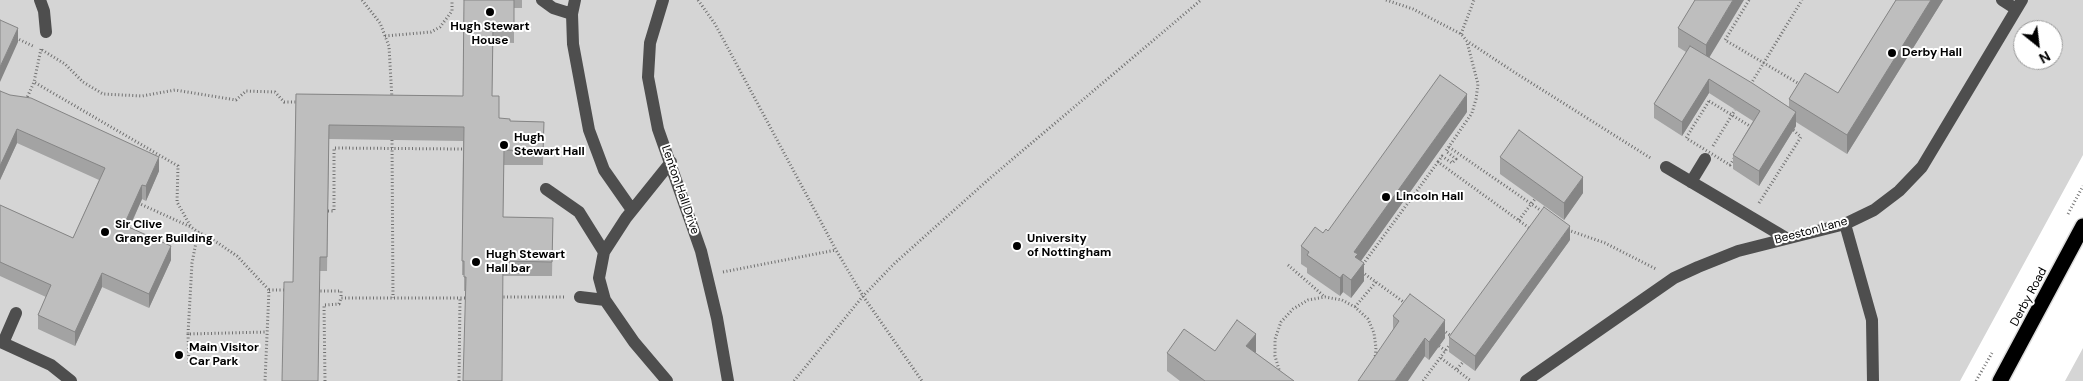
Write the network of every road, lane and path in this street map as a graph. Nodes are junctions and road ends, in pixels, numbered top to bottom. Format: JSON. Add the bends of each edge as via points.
{"nodes":[{"id":1,"x":40,"y":0,"type":"edge"},
{"id":2,"x":362,"y":0,"type":"edge"},
{"id":3,"x":452,"y":0,"type":"edge"},
{"id":4,"x":542,"y":0,"type":"edge"},
{"id":5,"x":575,"y":0,"type":"edge"},
{"id":6,"x":663,"y":0,"type":"edge"},
{"id":7,"x":698,"y":0,"type":"edge"},
{"id":8,"x":1201,"y":0,"type":"edge"},
{"id":9,"x":1386,"y":0,"type":"edge"},
{"id":10,"x":1474,"y":0,"type":"edge"},
{"id":11,"x":1749,"y":0,"type":"edge"},
{"id":12,"x":1802,"y":0,"type":"edge"},
{"id":13,"x":2002,"y":0,"type":"edge"},
{"id":14,"x":2019,"y":5,"type":"edge"},
{"id":15,"x":572,"y":14,"type":"junction"},
{"id":16,"x":46,"y":32,"type":"dead end"},
{"id":17,"x":8,"y":34,"type":"edge"},
{"id":18,"x":1461,"y":34,"type":"junction"},
{"id":19,"x":385,"y":36,"type":"junction"},
{"id":20,"x":1467,"y":41,"type":"junction"},
{"id":21,"x":42,"y":50,"type":"junction"},
{"id":22,"x":1763,"y":63,"type":"junction"},
{"id":23,"x":34,"y":82,"type":"junction"},
{"id":24,"x":1805,"y":88,"type":"edge"},
{"id":25,"x":1745,"y":94,"type":"edge"},
{"id":26,"x":304,"y":102,"type":"edge"},
{"id":27,"x":382,"y":102,"type":"edge"},
{"id":28,"x":24,"y":104,"type":"edge"},
{"id":29,"x":1735,"y":110,"type":"edge"},
{"id":30,"x":1732,"y":115,"type":"junction"},
{"id":31,"x":1788,"y":126,"type":"edge"},
{"id":32,"x":392,"y":140,"type":"edge"},
{"id":33,"x":1449,"y":147,"type":"junction"},
{"id":34,"x":392,"y":148,"type":"junction"},
{"id":35,"x":464,"y":149,"type":"edge"},
{"id":36,"x":1707,"y":156,"type":"junction"},
{"id":37,"x":671,"y":162,"type":"junction"},
{"id":38,"x":1438,"y":162,"type":"junction"},
{"id":39,"x":1666,"y":167,"type":"joint"},
{"id":40,"x":1691,"y":182,"type":"junction"},
{"id":41,"x":546,"y":189,"type":"dead end"},
{"id":42,"x":1766,"y":194,"type":"dead end"},
{"id":43,"x":1535,"y":199,"type":"edge"},
{"id":44,"x":133,"y":201,"type":"edge"},
{"id":45,"x":632,"y":210,"type":"junction"},
{"id":46,"x":328,"y":211,"type":"edge"},
{"id":47,"x":1546,"y":214,"type":"edge"},
{"id":48,"x":1519,"y":220,"type":"junction"},
{"id":49,"x":1845,"y":224,"type":"junction"},
{"id":50,"x":1562,"y":226,"type":"edge"},
{"id":51,"x":2083,"y":226,"type":"edge"},
{"id":52,"x":192,"y":227,"type":"junction"},
{"id":53,"x":198,"y":232,"type":"junction"},
{"id":54,"x":1530,"y":236,"type":"edge"},
{"id":55,"x":1786,"y":238,"type":"junction"},
{"id":56,"x":836,"y":250,"type":"junction"},
{"id":57,"x":604,"y":252,"type":"junction"},
{"id":58,"x":1288,"y":264,"type":"dead end"},
{"id":59,"x":707,"y":276,"type":"junction"},
{"id":60,"x":1674,"y":278,"type":"junction"},
{"id":61,"x":1376,"y":282,"type":"junction"},
{"id":62,"x":269,"y":290,"type":"junction"},
{"id":63,"x":295,"y":290,"type":"edge"},
{"id":64,"x":313,"y":291,"type":"edge"},
{"id":65,"x":863,"y":296,"type":"junction"},
{"id":66,"x":460,"y":297,"type":"junction"},
{"id":67,"x":580,"y":297,"type":"joint"},
{"id":68,"x":1325,"y":297,"type":"junction"},
{"id":69,"x":341,"y":298,"type":"junction"},
{"id":70,"x":393,"y":298,"type":"junction"},
{"id":71,"x":477,"y":298,"type":"edge"},
{"id":72,"x":496,"y":298,"type":"edge"},
{"id":73,"x":605,"y":300,"type":"junction"},
{"id":74,"x":1407,"y":305,"type":"edge"},
{"id":75,"x":1356,"y":307,"type":"junction"},
{"id":76,"x":16,"y":313,"type":"dead end"},
{"id":77,"x":1439,"y":328,"type":"edge"},
{"id":78,"x":1460,"y":331,"type":"edge"},
{"id":79,"x":267,"y":332,"type":"junction"},
{"id":80,"x":188,"y":334,"type":"junction"},
{"id":81,"x":1454,"y":339,"type":"junction"},
{"id":82,"x":1439,"y":346,"type":"edge"},
{"id":83,"x":1446,"y":351,"type":"junction"},
{"id":84,"x":1441,"y":358,"type":"junction"},
{"id":85,"x":1375,"y":362,"type":"edge"},
{"id":86,"x":1463,"y":362,"type":"edge"},
{"id":87,"x":189,"y":364,"type":"dead end"},
{"id":88,"x":1457,"y":370,"type":"junction"},
{"id":89,"x":1284,"y":377,"type":"edge"},
{"id":90,"x":71,"y":381,"type":"edge"},
{"id":91,"x":266,"y":381,"type":"edge"},
{"id":92,"x":325,"y":381,"type":"edge"},
{"id":93,"x":459,"y":381,"type":"edge"},
{"id":94,"x":667,"y":381,"type":"edge"},
{"id":95,"x":728,"y":381,"type":"edge"},
{"id":96,"x":794,"y":381,"type":"edge"},
{"id":97,"x":922,"y":381,"type":"edge"},
{"id":98,"x":1423,"y":381,"type":"edge"},
{"id":99,"x":1472,"y":381,"type":"edge"},
{"id":100,"x":1526,"y":381,"type":"edge"},
{"id":101,"x":1872,"y":381,"type":"edge"},
{"id":102,"x":2000,"y":381,"type":"edge"}],
"edges":[{"from":1,"to":16,"type":"street"},
{"from":2,"to":19,"type":"path","via":[[380,22]]},
{"from":3,"to":19,"type":"path","via":[[452,11],[440,27],[431,32]]},
{"from":4,"to":15,"type":"street","via":[[553,8]]},
{"from":5,"to":15,"type":"street"},
{"from":6,"to":37,"type":"street","name":"Lenton Hall Drive","via":[[650,43],[648,77],[658,129]]},
{"from":7,"to":56,"type":"path","via":[[715,24]]},
{"from":8,"to":65,"type":"path","via":[[989,180]]},
{"from":9,"to":18,"type":"path","via":[[1413,9]]},
{"from":10,"to":18,"type":"path"},
{"from":11,"to":22,"type":"path","via":[[1725,40]]},
{"from":12,"to":22,"type":"path"},
{"from":13,"to":14,"type":"street"},
{"from":14,"to":49,"type":"street","name":"Beeston Lane","via":[[1922,167],[1900,191],[1874,210]]},
{"from":15,"to":45,"type":"street","via":[[573,44],[589,130],[604,170]]},
{"from":17,"to":21,"type":"path"},
{"from":18,"to":20,"type":"path"},
{"from":19,"to":27,"type":"path","via":[[389,46],[392,102]]},
{"from":20,"to":33,"type":"path","via":[[1477,78],[1476,99],[1472,113]]},
{"from":20,"to":39,"type":"path"},
{"from":21,"to":23,"type":"path"},
{"from":21,"to":26,"type":"path","via":[[103,94],[142,96],[175,90],[236,100],[246,91],[275,92],[284,102]]},
{"from":22,"to":24,"type":"path"},
{"from":22,"to":25,"type":"path"},
{"from":23,"to":28,"type":"path"},
{"from":23,"to":52,"type":"path","via":[[178,166],[177,202]]},
{"from":29,"to":30,"type":"path"},
{"from":30,"to":36,"type":"path"},
{"from":30,"to":36,"type":"path","via":[[1753,128],[1730,165]]},
{"from":30,"to":36,"type":"path","via":[[1709,101],[1686,138]]},
{"from":31,"to":42,"type":"path","via":[[1801,137]]},
{"from":32,"to":34,"type":"path"},
{"from":33,"to":38,"type":"path","via":[[1446,151],[1456,159],[1452,163],[1442,156]]},
{"from":33,"to":47,"type":"path"},
{"from":34,"to":35,"type":"path"},
{"from":34,"to":46,"type":"path","via":[[334,148],[334,211]]},
{"from":34,"to":70,"type":"path"},
{"from":36,"to":40,"type":"street"},
{"from":37,"to":45,"type":"street"},
{"from":37,"to":59,"type":"street","name":"Lenton Hall Drive"},
{"from":38,"to":48,"type":"path"},
{"from":38,"to":61,"type":"path","via":[[1359,270]]},
{"from":39,"to":40,"type":"street"},
{"from":40,"to":55,"type":"street"},
{"from":41,"to":57,"type":"street","via":[[579,212]]},
{"from":43,"to":48,"type":"path","bridge":true},
{"from":44,"to":52,"type":"path"},
{"from":45,"to":57,"type":"street"},
{"from":48,"to":54,"type":"path","via":[[1533,231]]},
{"from":49,"to":55,"type":"street","name":"Beeston Lane"},
{"from":49,"to":101,"type":"street","via":[[1872,320]]},
{"from":50,"to":60,"type":"path","via":[[1605,243]]},
{"from":51,"to":102,"type":"highway","name":"Derby Road"},
{"from":52,"to":53,"type":"path"},
{"from":53,"to":62,"type":"path","via":[[237,256]]},
{"from":53,"to":80,"type":"path","via":[[192,263]]},
{"from":55,"to":60,"type":"street","name":"Beeston Lane","via":[[1716,258]]},
{"from":56,"to":59,"type":"path"},
{"from":56,"to":65,"type":"path"},
{"from":57,"to":73,"type":"street","via":[[599,278]]},
{"from":58,"to":68,"type":"path"},
{"from":59,"to":95,"type":"street","name":"Lenton Hall Drive"},
{"from":60,"to":100,"type":"street","name":"Beeston Lane"},
{"from":61,"to":74,"type":"path"},
{"from":61,"to":75,"type":"path"},
{"from":62,"to":63,"type":"path"},
{"from":62,"to":79,"type":"path"},
{"from":64,"to":69,"type":"path","via":[[341,291]]},
{"from":65,"to":96,"type":"path"},
{"from":65,"to":97,"type":"path"},
{"from":66,"to":70,"type":"path"},
{"from":66,"to":71,"type":"path"},
{"from":66,"to":93,"type":"path"},
{"from":67,"to":72,"type":"path"},
{"from":67,"to":73,"type":"street"},
{"from":68,"to":75,"type":"path"},
{"from":68,"to":89,"type":"path","via":[[1308,300],[1281,322],[1275,339],[1275,356]]},
{"from":69,"to":70,"type":"path"},
{"from":69,"to":92,"type":"path","via":[[339,304],[324,305]]},
{"from":73,"to":94,"type":"street"},
{"from":75,"to":85,"type":"path","via":[[1374,333]]},
{"from":76,"to":90,"type":"street","via":[[3,343],[51,365]]},
{"from":77,"to":81,"type":"path"},
{"from":78,"to":81,"type":"path"},
{"from":79,"to":80,"type":"path"},
{"from":79,"to":91,"type":"path"},
{"from":80,"to":87,"type":"path"},
{"from":81,"to":83,"type":"path"},
{"from":82,"to":83,"type":"path"},
{"from":83,"to":84,"type":"path"},
{"from":84,"to":88,"type":"path"},
{"from":84,"to":98,"type":"path"},
{"from":86,"to":88,"type":"path"},
{"from":88,"to":99,"type":"path"}]}
